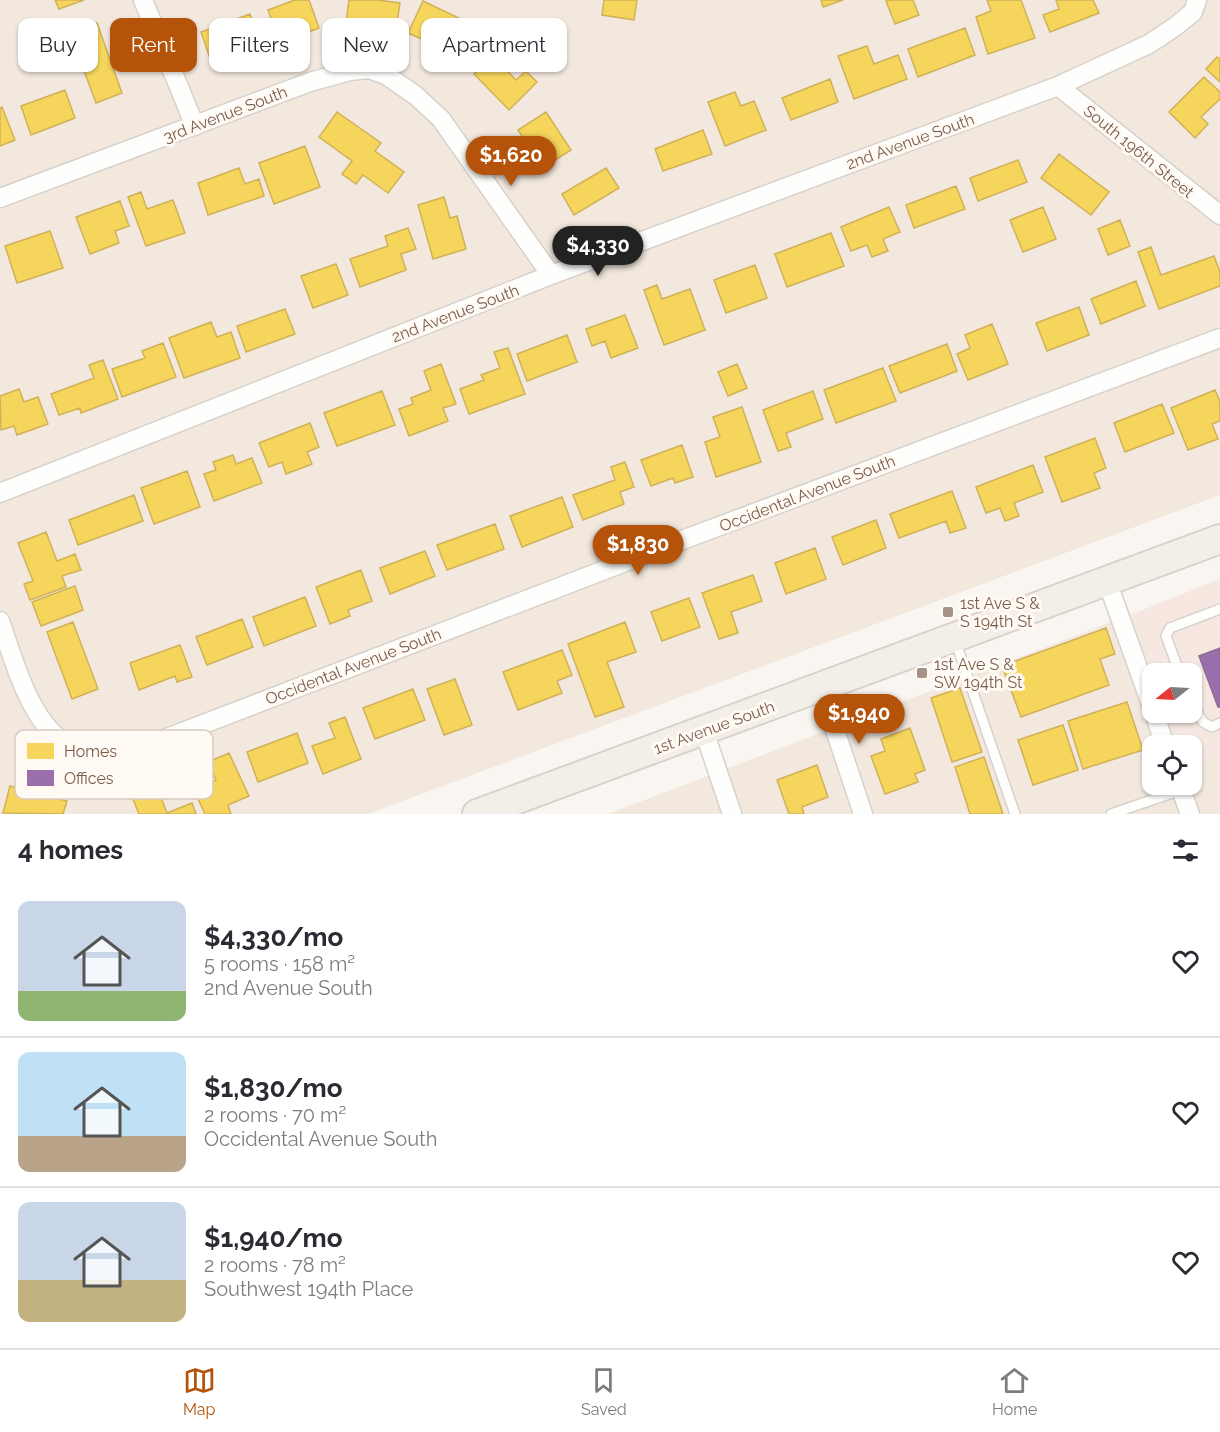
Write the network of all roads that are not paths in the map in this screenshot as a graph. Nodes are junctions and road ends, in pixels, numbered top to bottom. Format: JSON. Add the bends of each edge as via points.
{"nodes":[{"id":1,"x":143,"y":0,"type":"edge"},
{"id":2,"x":1197,"y":0,"type":"edge"},
{"id":3,"x":1058,"y":86,"type":"junction"},
{"id":4,"x":195,"y":126,"type":"junction"},
{"id":5,"x":0,"y":198,"type":"edge"},
{"id":6,"x":1220,"y":215,"type":"edge"},
{"id":7,"x":551,"y":275,"type":"junction"},
{"id":8,"x":1220,"y":338,"type":"edge"},
{"id":9,"x":0,"y":493,"type":"edge"},
{"id":10,"x":1220,"y":538,"type":"edge"},
{"id":11,"x":1107,"y":581,"type":"junction"},
{"id":12,"x":1220,"y":609,"type":"edge"},
{"id":13,"x":0,"y":621,"type":"edge"},
{"id":14,"x":955,"y":638,"type":"junction"},
{"id":15,"x":1176,"y":663,"type":"edge"},
{"id":16,"x":1142,"y":679,"type":"edge"},
{"id":17,"x":821,"y":688,"type":"junction"},
{"id":18,"x":1202,"y":720,"type":"edge"},
{"id":19,"x":1220,"y":723,"type":"edge"},
{"id":20,"x":49,"y":730,"type":"edge"},
{"id":21,"x":188,"y":730,"type":"edge"},
{"id":22,"x":704,"y":731,"type":"junction"},
{"id":23,"x":1160,"y":795,"type":"edge"},
{"id":24,"x":1183,"y":795,"type":"edge"},
{"id":25,"x":485,"y":813,"type":"edge"},
{"id":26,"x":732,"y":814,"type":"edge"},
{"id":27,"x":863,"y":814,"type":"edge"},
{"id":28,"x":1016,"y":814,"type":"edge"},
{"id":29,"x":1111,"y":814,"type":"edge"},
{"id":30,"x":1190,"y":814,"type":"edge"}],
"edges":[{"from":1,"to":4,"type":"street"},
{"from":2,"to":3,"type":"street","name":"2nd Avenue South","via":[[1193,12],[1149,44]]},
{"from":3,"to":6,"type":"street","name":"South 196th Street"},
{"from":3,"to":7,"type":"street","name":"2nd Avenue South"},
{"from":4,"to":5,"type":"street","name":"3rd Avenue South"},
{"from":4,"to":7,"type":"street","name":"3rd Avenue South","via":[[310,82],[350,71],[369,69],[386,75],[441,119]]},
{"from":7,"to":9,"type":"street","name":"2nd Avenue South"},
{"from":8,"to":21,"type":"street","name":"Occidental Avenue South"},
{"from":10,"to":11,"type":"main road","name":"1st Avenue South"},
{"from":11,"to":14,"type":"main road","name":"1st Avenue South"},
{"from":11,"to":16,"type":"street"},
{"from":12,"to":15,"type":"lane","via":[[1170,628],[1166,636]]},
{"from":13,"to":20,"type":"street","name":"Occidental Avenue South","via":[[26,692]]},
{"from":14,"to":17,"type":"main road","name":"1st Avenue South"},
{"from":14,"to":28,"type":"lane"},
{"from":17,"to":22,"type":"main road","name":"1st Avenue South"},
{"from":17,"to":27,"type":"street"},
{"from":18,"to":19,"type":"lane","via":[[1212,727]]},
{"from":22,"to":25,"type":"main road","name":"1st Avenue South"},
{"from":22,"to":26,"type":"street"},
{"from":23,"to":29,"type":"lane"},
{"from":24,"to":30,"type":"street"}]}
